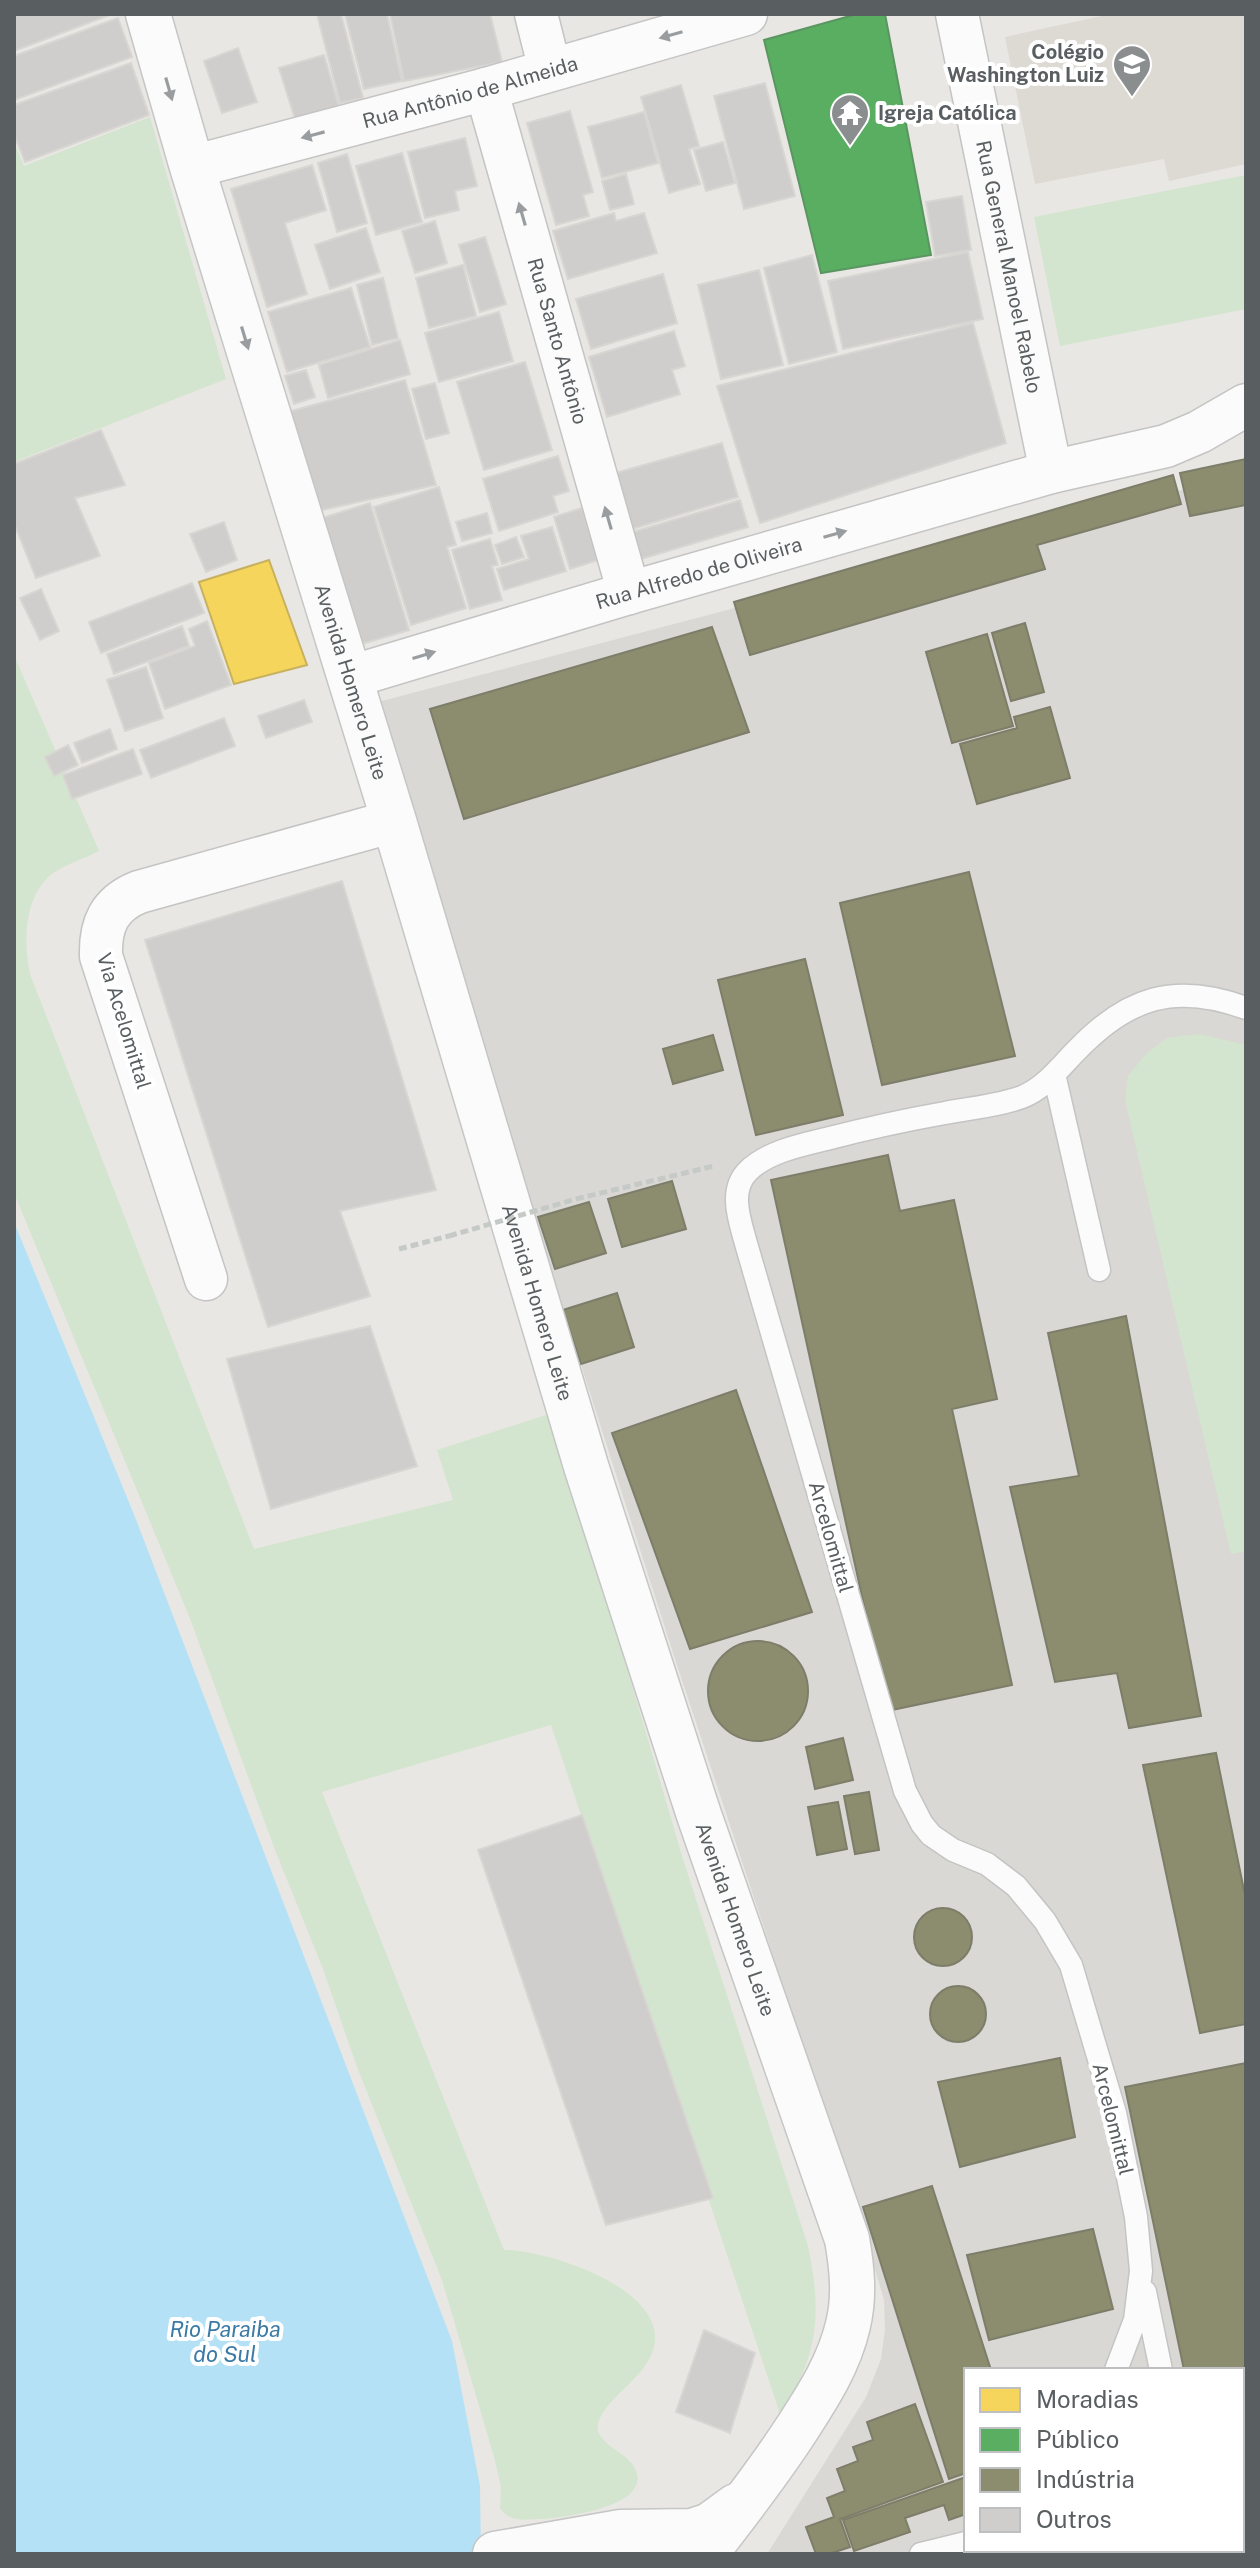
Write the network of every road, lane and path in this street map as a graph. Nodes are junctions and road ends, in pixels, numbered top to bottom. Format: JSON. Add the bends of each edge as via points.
{"nodes":[{"id":1,"x":148,"y":14,"type":"edge"},
{"id":2,"x":536,"y":14,"type":"edge"},
{"id":3,"x":746,"y":14,"type":"edge"},
{"id":4,"x":957,"y":14,"type":"edge"},
{"id":5,"x":550,"y":70,"type":"junction"},
{"id":6,"x":486,"y":89,"type":"junction"},
{"id":7,"x":192,"y":167,"type":"junction"},
{"id":8,"x":1246,"y":405,"type":"edge"},
{"id":9,"x":1056,"y":471,"type":"junction"},
{"id":10,"x":629,"y":593,"type":"junction"},
{"id":11,"x":350,"y":677,"type":"junction"},
{"id":12,"x":394,"y":821,"type":"junction"},
{"id":13,"x":1246,"y":1008,"type":"edge"},
{"id":14,"x":1054,"y":1074,"type":"junction"},
{"id":15,"x":723,"y":1164,"type":"dead end"},
{"id":16,"x":399,"y":1249,"type":"dead end"},
{"id":17,"x":1099,"y":1270,"type":"dead end"},
{"id":18,"x":206,"y":1279,"type":"dead end"},
{"id":19,"x":1141,"y":2271,"type":"junction"},
{"id":20,"x":1117,"y":2368,"type":"edge"},
{"id":21,"x":1161,"y":2368,"type":"edge"},
{"id":22,"x":762,"y":2483,"type":"junction"},
{"id":23,"x":621,"y":2532,"type":"junction"},
{"id":24,"x":964,"y":2543,"type":"edge"},
{"id":25,"x":519,"y":2553,"type":"edge"},
{"id":26,"x":683,"y":2554,"type":"edge"},
{"id":27,"x":705,"y":2554,"type":"edge"},
{"id":28,"x":921,"y":2554,"type":"edge"}],
"edges":[{"from":1,"to":7,"type":"street","name":"Avenida Homero Leite","one_way":true},
{"from":2,"to":5,"type":"street"},
{"from":3,"to":5,"type":"street","name":"Rua Antônio de Almeida","one_way":true},
{"from":4,"to":9,"type":"street","name":"Rua General Manoel Rabelo"},
{"from":5,"to":6,"type":"street","name":"Rua Antônio de Almeida"},
{"from":6,"to":7,"type":"street","name":"Rua Antônio de Almeida","one_way":true},
{"from":10,"to":6,"type":"street","name":"Rua Santo Antônio","one_way":true},
{"from":7,"to":11,"type":"street","name":"Avenida Homero Leite","one_way":true},
{"from":8,"to":9,"type":"street","name":"Rua Alfredo de Oliveira","via":[[1166,446]]},
{"from":10,"to":9,"type":"street","name":"Rua Alfredo de Oliveira","one_way":true},
{"from":11,"to":10,"type":"street","name":"Rua Alfredo de Oliveira","one_way":true},
{"from":11,"to":12,"type":"street","name":"Avenida Homero Leite"},
{"from":12,"to":18,"type":"street","name":"Via Acelomittal","via":[[139,892],[117,904],[106,921],[101,956]]},
{"from":12,"to":22,"type":"street","name":"Avenida Homero Leite","via":[[586,1466],[698,1812],[847,2239],[852,2304],[838,2357]]},
{"from":13,"to":14,"type":"lane","name":"Arcelomittal","via":[[1204,996],[1152,999],[1121,1012]]},
{"from":14,"to":17,"type":"lane"},
{"from":14,"to":19,"type":"lane","name":"Arcelomittal","via":[[1033,1092],[1011,1101],[797,1146],[746,1173],[738,1187],[737,1206],[905,1791],[931,1835],[1016,1886],[1071,1965],[1115,2113]]},
{"from":15,"to":16,"type":"path","bridge":true},
{"from":19,"to":20,"type":"lane","name":"Arcelomittal","via":[[1135,2320]]},
{"from":19,"to":21,"type":"lane"},
{"from":22,"to":23,"type":"street","via":[[710,2525],[692,2531]]},
{"from":22,"to":27,"type":"street","name":"Avenida Homero Leite"},
{"from":23,"to":25,"type":"street"},
{"from":23,"to":26,"type":"street"},
{"from":24,"to":28,"type":"lane"}]}
